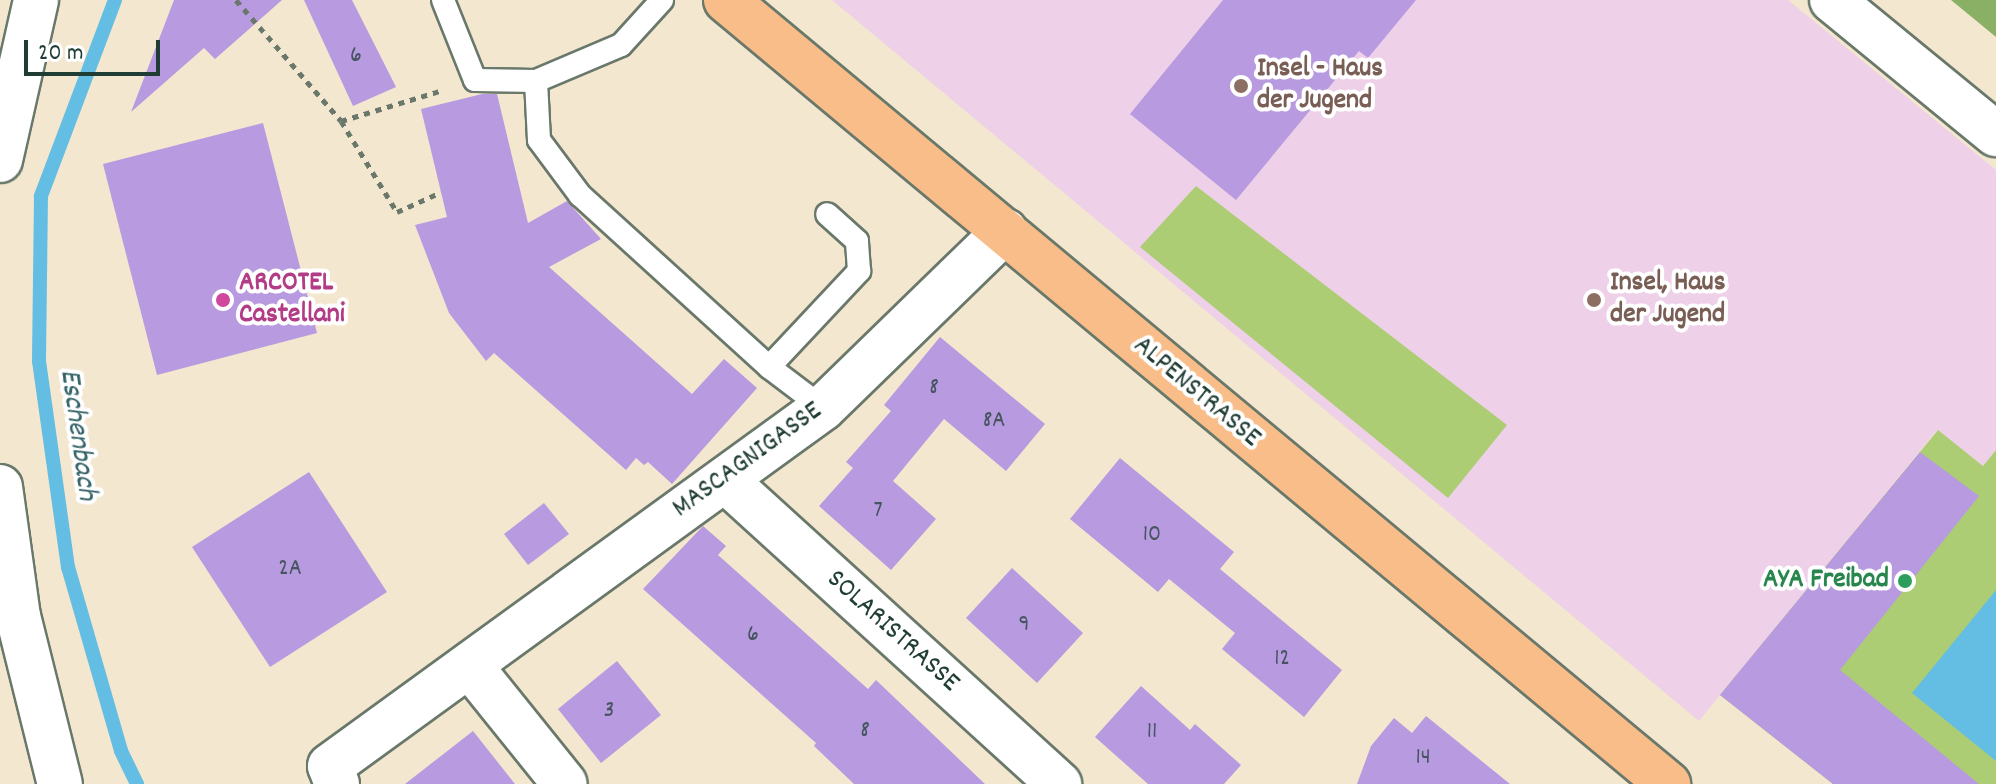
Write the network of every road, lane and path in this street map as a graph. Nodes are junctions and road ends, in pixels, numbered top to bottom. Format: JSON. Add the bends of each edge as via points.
{"nodes":[{"id":1,"x":36,"y":0,"type":"edge"},
{"id":2,"x":236,"y":0,"type":"edge"},
{"id":3,"x":443,"y":0,"type":"edge"},
{"id":4,"x":662,"y":0,"type":"edge"},
{"id":5,"x":726,"y":0,"type":"edge"},
{"id":6,"x":1832,"y":0,"type":"edge"},
{"id":7,"x":8,"y":72,"type":"edge"},
{"id":8,"x":475,"y":80,"type":"junction"},
{"id":9,"x":536,"y":81,"type":"junction"},
{"id":10,"x":341,"y":121,"type":"junction"},
{"id":11,"x":1996,"y":134,"type":"edge"},
{"id":12,"x":0,"y":160,"type":"edge"},
{"id":13,"x":441,"y":192,"type":"dead end"},
{"id":14,"x":827,"y":214,"type":"dead end"},
{"id":15,"x":1005,"y":231,"type":"junction"},
{"id":16,"x":769,"y":367,"type":"junction"},
{"id":17,"x":823,"y":408,"type":"junction"},
{"id":18,"x":725,"y":480,"type":"junction"},
{"id":19,"x":0,"y":487,"type":"edge"},
{"id":20,"x":470,"y":666,"type":"junction"},
{"id":21,"x":60,"y":784,"type":"edge"},
{"id":22,"x":337,"y":784,"type":"edge"},
{"id":23,"x":565,"y":784,"type":"edge"},
{"id":24,"x":1059,"y":784,"type":"edge"},
{"id":25,"x":1668,"y":784,"type":"edge"}],
"edges":[{"from":1,"to":7,"type":"street"},
{"from":2,"to":10,"type":"path"},
{"from":3,"to":8,"type":"lane"},
{"from":4,"to":9,"type":"lane","via":[[621,45]]},
{"from":5,"to":15,"type":"main road","name":"ALPENSTRASSE"},
{"from":6,"to":11,"type":"street"},
{"from":7,"to":12,"type":"street"},
{"from":8,"to":9,"type":"lane"},
{"from":8,"to":10,"type":"path"},
{"from":9,"to":16,"type":"lane","via":[[539,140],[580,195]]},
{"from":10,"to":13,"type":"path","via":[[397,212]]},
{"from":14,"to":16,"type":"lane","via":[[857,241],[859,271]]},
{"from":15,"to":17,"type":"street","name":"MASCAGNIGASSE"},
{"from":15,"to":25,"type":"main road","name":"ALPENSTRASSE"},
{"from":16,"to":17,"type":"lane"},
{"from":17,"to":18,"type":"street","name":"MASCAGNIGASSE"},
{"from":18,"to":20,"type":"street","name":"MASCAGNIGASSE","via":[[574,585]]},
{"from":18,"to":24,"type":"street","name":"SOLARISTRASSE"},
{"from":19,"to":21,"type":"street","via":[[18,616]]},
{"from":20,"to":22,"type":"street","name":"MASCAGNIGASSE","via":[[330,766]]},
{"from":20,"to":23,"type":"street"}]}
